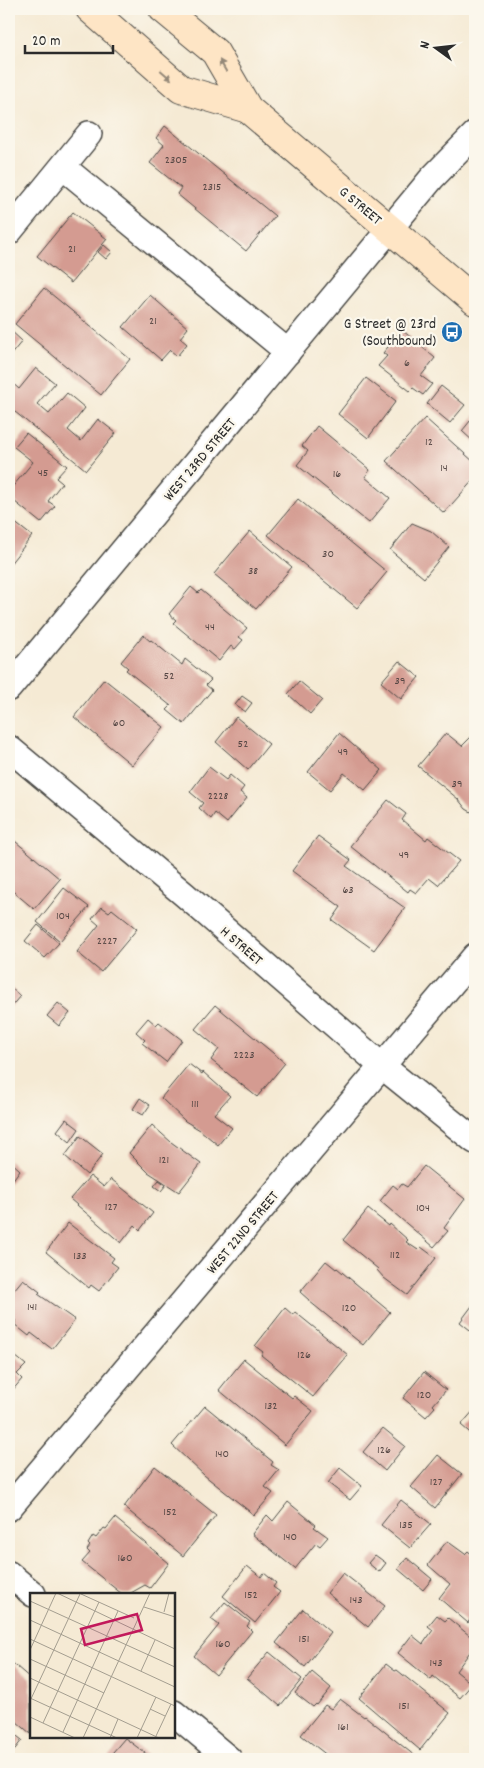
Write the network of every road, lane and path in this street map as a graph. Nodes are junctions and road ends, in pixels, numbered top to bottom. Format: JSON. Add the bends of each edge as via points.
{"nodes":[{"id":1,"x":90,"y":9,"type":"edge"},
{"id":2,"x":162,"y":9,"type":"edge"},
{"id":3,"x":248,"y":109,"type":"junction"},
{"id":4,"x":89,"y":134,"type":"dead end"},
{"id":5,"x":475,"y":134,"type":"edge"},
{"id":6,"x":63,"y":167,"type":"junction"},
{"id":7,"x":390,"y":230,"type":"junction"},
{"id":8,"x":9,"y":232,"type":"edge"},
{"id":9,"x":475,"y":301,"type":"edge"},
{"id":10,"x":288,"y":352,"type":"junction"},
{"id":11,"x":9,"y":688,"type":"edge"},
{"id":12,"x":9,"y":748,"type":"edge"},
{"id":13,"x":475,"y":956,"type":"edge"},
{"id":14,"x":382,"y":1066,"type":"junction"},
{"id":15,"x":475,"y":1141,"type":"edge"},
{"id":16,"x":9,"y":1508,"type":"edge"},
{"id":17,"x":9,"y":1574,"type":"edge"},
{"id":18,"x":32,"y":1593,"type":"edge"},
{"id":19,"x":175,"y":1715,"type":"edge"},
{"id":20,"x":229,"y":1759,"type":"edge"}],
"edges":[{"from":1,"to":3,"type":"main road","name":"G STREET","one_way":true,"via":[[181,88]]},
{"from":3,"to":2,"type":"main road","name":"G STREET","one_way":true,"via":[[215,52]]},
{"from":3,"to":7,"type":"main road","name":"G STREET"},
{"from":4,"to":6,"type":"street"},
{"from":5,"to":7,"type":"street","name":"WEST 23RD STREET","via":[[432,178]]},
{"from":6,"to":8,"type":"street"},
{"from":6,"to":10,"type":"street"},
{"from":7,"to":9,"type":"main road","name":"G STREET"},
{"from":7,"to":10,"type":"street","name":"WEST 23RD STREET"},
{"from":10,"to":11,"type":"street","name":"WEST 23RD STREET"},
{"from":12,"to":14,"type":"street","name":"H STREET"},
{"from":13,"to":14,"type":"street","name":"WEST 22ND STREET"},
{"from":14,"to":15,"type":"street","name":"H STREET"},
{"from":14,"to":16,"type":"street","name":"WEST 22ND STREET"},
{"from":17,"to":18,"type":"street"},
{"from":19,"to":20,"type":"street"}]}
